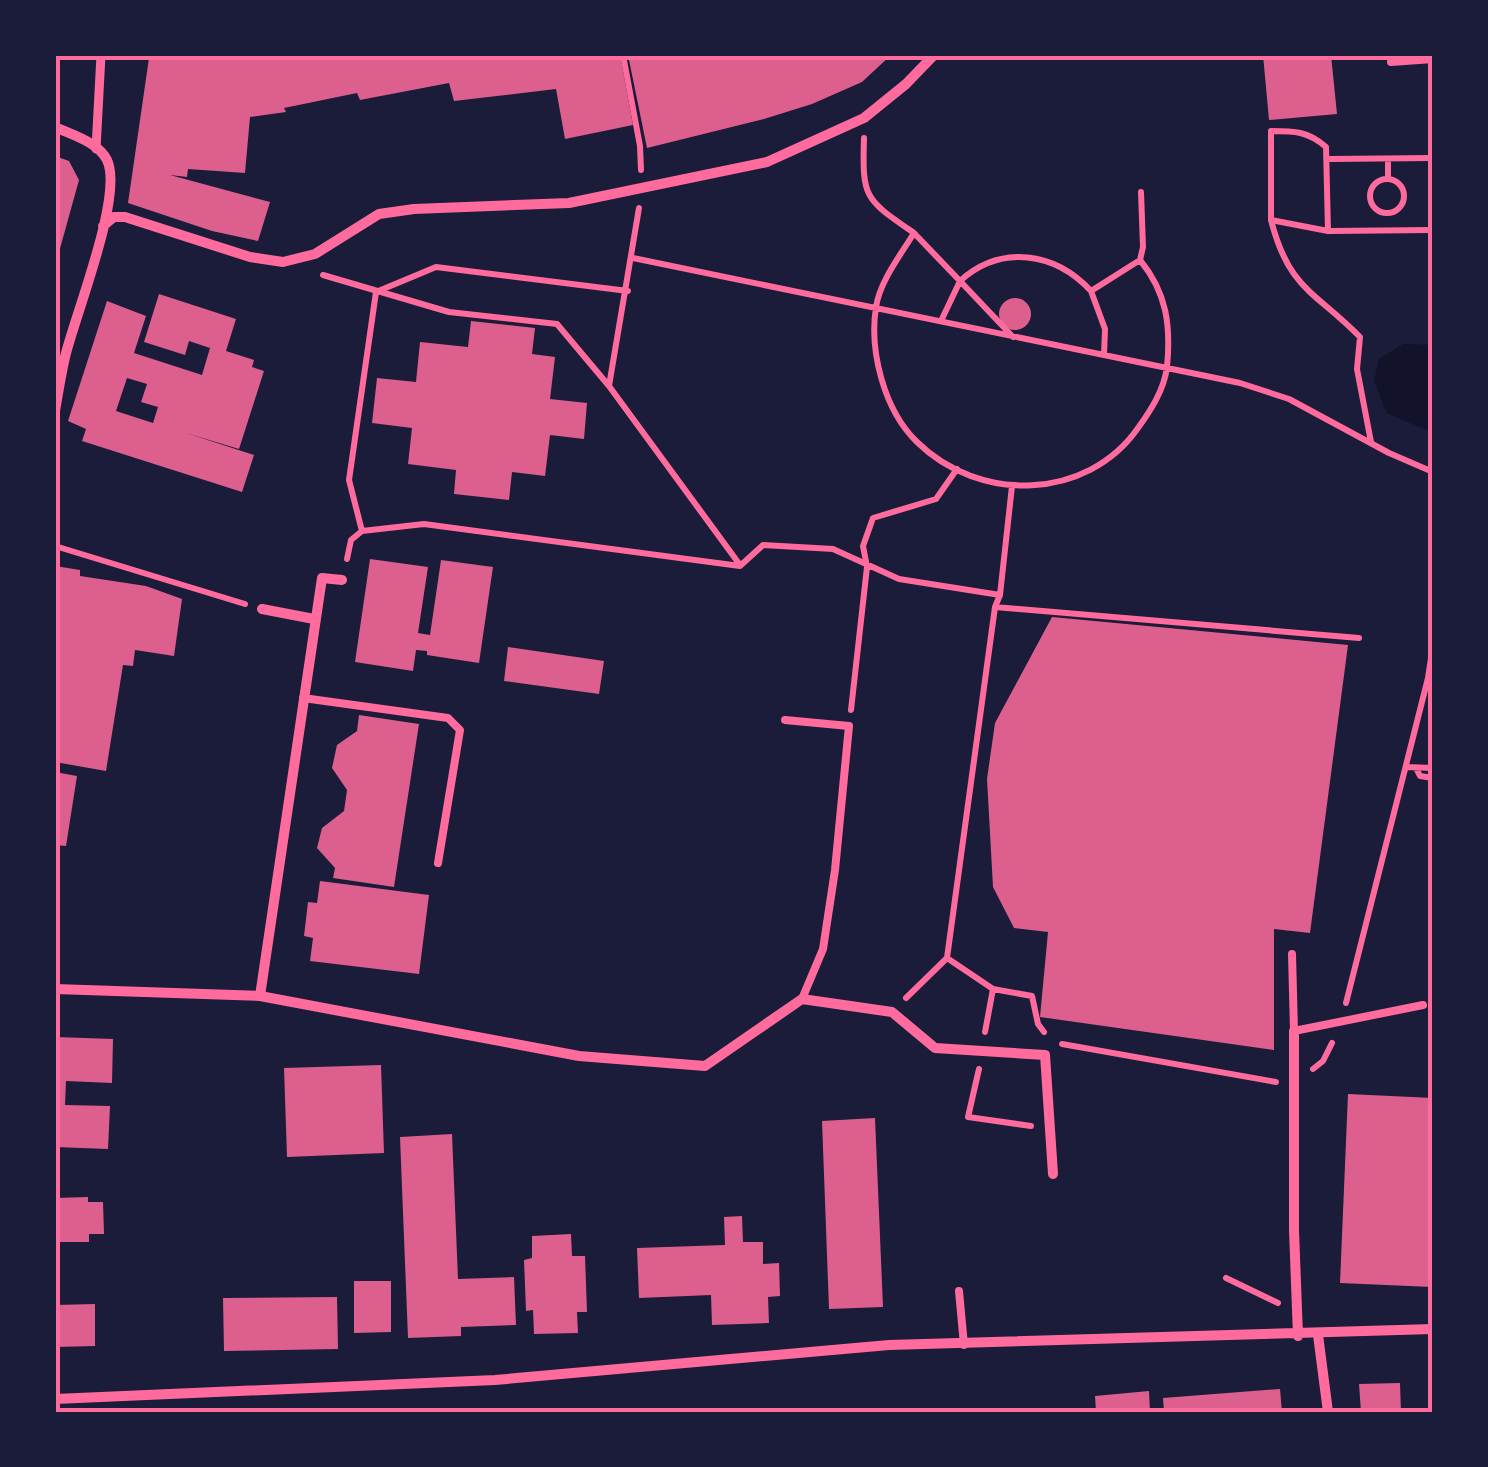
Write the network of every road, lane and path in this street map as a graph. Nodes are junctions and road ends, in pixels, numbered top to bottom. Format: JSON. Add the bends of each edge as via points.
{"nodes":[{"id":1,"x":101,"y":55,"type":"edge"},
{"id":2,"x":623,"y":55,"type":"edge"},
{"id":3,"x":934,"y":55,"type":"edge"},
{"id":4,"x":1433,"y":59,"type":"edge"},
{"id":5,"x":1391,"y":62,"type":"dead end"},
{"id":6,"x":864,"y":118,"type":"junction"},
{"id":7,"x":55,"y":127,"type":"edge"},
{"id":8,"x":96,"y":148,"type":"junction"},
{"id":9,"x":1433,"y":158,"type":"edge"},
{"id":10,"x":1328,"y":159,"type":"junction"},
{"id":11,"x":1388,"y":159,"type":"junction"},
{"id":12,"x":1388,"y":178,"type":"junction"},
{"id":13,"x":642,"y":188,"type":"junction"},
{"id":14,"x":1140,"y":192,"type":"dead end"},
{"id":15,"x":1387,"y":214,"type":"junction"},
{"id":16,"x":1272,"y":220,"type":"junction"},
{"id":17,"x":103,"y":226,"type":"junction"},
{"id":18,"x":1387,"y":230,"type":"junction"},
{"id":19,"x":1433,"y":230,"type":"edge"},
{"id":20,"x":1328,"y":231,"type":"junction"},
{"id":21,"x":914,"y":233,"type":"junction"},
{"id":22,"x":633,"y":258,"type":"junction"},
{"id":23,"x":1140,"y":260,"type":"junction"},
{"id":24,"x":284,"y":262,"type":"junction"},
{"id":25,"x":960,"y":281,"type":"junction"},
{"id":26,"x":628,"y":290,"type":"junction"},
{"id":27,"x":1091,"y":291,"type":"junction"},
{"id":28,"x":376,"y":292,"type":"junction"},
{"id":29,"x":876,"y":308,"type":"junction"},
{"id":30,"x":941,"y":321,"type":"junction"},
{"id":31,"x":1014,"y":338,"type":"junction"},
{"id":32,"x":1104,"y":355,"type":"junction"},
{"id":33,"x":1166,"y":368,"type":"junction"},
{"id":34,"x":609,"y":386,"type":"junction"},
{"id":35,"x":55,"y":410,"type":"edge"},
{"id":36,"x":1370,"y":442,"type":"junction"},
{"id":37,"x":956,"y":470,"type":"junction"},
{"id":38,"x":1433,"y":472,"type":"edge"},
{"id":39,"x":1012,"y":486,"type":"junction"},
{"id":40,"x":362,"y":531,"type":"junction"},
{"id":41,"x":55,"y":546,"type":"edge"},
{"id":42,"x":740,"y":566,"type":"junction"},
{"id":43,"x":867,"y":567,"type":"junction"},
{"id":44,"x":342,"y":580,"type":"joint"},
{"id":45,"x":1000,"y":596,"type":"junction"},
{"id":46,"x":995,"y":607,"type":"junction"},
{"id":47,"x":262,"y":609,"type":"joint"},
{"id":48,"x":314,"y":619,"type":"junction"},
{"id":49,"x":1359,"y":638,"type":"dead end"},
{"id":50,"x":1433,"y":645,"type":"edge"},
{"id":51,"x":303,"y":698,"type":"junction"},
{"id":52,"x":785,"y":720,"type":"dead end"},
{"id":53,"x":849,"y":726,"type":"junction"},
{"id":54,"x":1406,"y":767,"type":"junction"},
{"id":55,"x":1416,"y":768,"type":"junction"},
{"id":56,"x":1433,"y":768,"type":"edge"},
{"id":57,"x":1433,"y":778,"type":"edge"},
{"id":58,"x":438,"y":863,"type":"dead end"},
{"id":59,"x":1292,"y":954,"type":"dead end"},
{"id":60,"x":947,"y":958,"type":"junction"},
{"id":61,"x":55,"y":988,"type":"edge"},
{"id":62,"x":992,"y":989,"type":"junction"},
{"id":63,"x":260,"y":996,"type":"junction"},
{"id":64,"x":802,"y":999,"type":"junction"},
{"id":65,"x":1423,"y":1006,"type":"dead end"},
{"id":66,"x":892,"y":1012,"type":"junction"},
{"id":67,"x":1342,"y":1024,"type":"junction"},
{"id":68,"x":1294,"y":1031,"type":"junction"},
{"id":69,"x":982,"y":1051,"type":"junction"},
{"id":70,"x":1292,"y":1084,"type":"junction"},
{"id":71,"x":1052,"y":1129,"type":"junction"},
{"id":72,"x":1053,"y":1174,"type":"dead end"},
{"id":73,"x":1226,"y":1278,"type":"dead end"},
{"id":74,"x":959,"y":1291,"type":"dead end"},
{"id":75,"x":1297,"y":1312,"type":"junction"},
{"id":76,"x":1433,"y":1329,"type":"edge"},
{"id":77,"x":1318,"y":1334,"type":"junction"},
{"id":78,"x":1298,"y":1336,"type":"junction"},
{"id":79,"x":964,"y":1344,"type":"junction"},
{"id":80,"x":55,"y":1399,"type":"edge"},
{"id":81,"x":1328,"y":1412,"type":"edge"}],
"edges":[{"from":1,"to":8,"type":"street"},
{"from":2,"to":13,"type":"path"},
{"from":3,"to":6,"type":"street"},
{"from":4,"to":5,"type":"lane"},
{"from":6,"to":13,"type":"street","via":[[767,162]]},
{"from":6,"to":21,"type":"path","via":[[862,181],[873,205]]},
{"from":7,"to":8,"type":"street"},
{"from":8,"to":17,"type":"street","via":[[112,178]]},
{"from":9,"to":11,"type":"path"},
{"from":10,"to":11,"type":"path"},
{"from":10,"to":16,"type":"path","via":[[1326,146],[1314,136],[1271,132]]},
{"from":10,"to":20,"type":"path"},
{"from":11,"to":12,"type":"path"},
{"from":12,"to":15,"type":"path","via":[[1370,196]]},
{"from":12,"to":15,"type":"path","via":[[1405,196]]},
{"from":13,"to":22,"type":"path"},
{"from":13,"to":24,"type":"street","via":[[568,203],[379,214],[315,254]]},
{"from":14,"to":23,"type":"path"},
{"from":15,"to":18,"type":"path"},
{"from":16,"to":20,"type":"path"},
{"from":16,"to":36,"type":"path","via":[[1280,253],[1303,288],[1360,337],[1357,369]]},
{"from":17,"to":24,"type":"street","via":[[125,218]]},
{"from":17,"to":35,"type":"street"},
{"from":18,"to":19,"type":"path"},
{"from":18,"to":20,"type":"path"},
{"from":21,"to":25,"type":"path"},
{"from":21,"to":29,"type":"path"},
{"from":22,"to":26,"type":"path"},
{"from":22,"to":29,"type":"path"},
{"from":23,"to":27,"type":"path"},
{"from":23,"to":33,"type":"path","via":[[1164,300],[1170,332]]},
{"from":24,"to":28,"type":"path"},
{"from":25,"to":27,"type":"path","via":[[1003,257],[1040,257],[1076,274]]},
{"from":25,"to":30,"type":"path"},
{"from":25,"to":31,"type":"path"},
{"from":26,"to":28,"type":"path","via":[[436,266]]},
{"from":26,"to":34,"type":"path"},
{"from":27,"to":32,"type":"path","via":[[1105,329]]},
{"from":28,"to":34,"type":"path","via":[[448,312],[557,324]]},
{"from":28,"to":40,"type":"path","via":[[349,480]]},
{"from":29,"to":30,"type":"path"},
{"from":29,"to":37,"type":"path","via":[[874,351],[888,398],[915,441]]},
{"from":30,"to":31,"type":"path"},
{"from":31,"to":32,"type":"path"},
{"from":32,"to":33,"type":"path"},
{"from":33,"to":36,"type":"path","via":[[1289,400]]},
{"from":33,"to":39,"type":"path","via":[[1151,409],[1108,461],[1047,486]]},
{"from":34,"to":42,"type":"path"},
{"from":36,"to":38,"type":"path"},
{"from":37,"to":39,"type":"path"},
{"from":37,"to":43,"type":"path","via":[[936,499],[873,518],[863,546]]},
{"from":39,"to":45,"type":"path"},
{"from":40,"to":42,"type":"path","via":[[424,524]]},
{"from":40,"to":44,"type":"path","via":[[351,540]]},
{"from":41,"to":47,"type":"path"},
{"from":42,"to":43,"type":"path","via":[[763,545],[833,548]]},
{"from":43,"to":45,"type":"path","via":[[898,580]]},
{"from":43,"to":53,"type":"path"},
{"from":44,"to":48,"type":"street","via":[[322,578]]},
{"from":45,"to":46,"type":"path"},
{"from":46,"to":49,"type":"path"},
{"from":46,"to":60,"type":"path"},
{"from":47,"to":48,"type":"street"},
{"from":48,"to":51,"type":"street"},
{"from":50,"to":54,"type":"path"},
{"from":51,"to":58,"type":"lane","via":[[448,718],[460,730]]},
{"from":51,"to":63,"type":"street"},
{"from":52,"to":53,"type":"lane"},
{"from":53,"to":64,"type":"lane","via":[[823,950]]},
{"from":54,"to":55,"type":"path"},
{"from":54,"to":67,"type":"path"},
{"from":55,"to":56,"type":"path"},
{"from":55,"to":57,"type":"path"},
{"from":59,"to":68,"type":"lane"},
{"from":60,"to":62,"type":"path"},
{"from":60,"to":66,"type":"path"},
{"from":61,"to":63,"type":"street"},
{"from":62,"to":69,"type":"path"},
{"from":62,"to":70,"type":"path","via":[[1032,996],[1038,1024],[1052,1042]]},
{"from":63,"to":64,"type":"street","via":[[579,1056],[705,1066]]},
{"from":64,"to":66,"type":"street"},
{"from":65,"to":67,"type":"lane"},
{"from":66,"to":69,"type":"street","via":[[936,1048]]},
{"from":67,"to":68,"type":"lane"},
{"from":67,"to":70,"type":"path","via":[[1323,1061]]},
{"from":68,"to":70,"type":"street"},
{"from":69,"to":71,"type":"street","via":[[1045,1055]]},
{"from":69,"to":71,"type":"path","via":[[968,1117]]},
{"from":70,"to":75,"type":"street"},
{"from":71,"to":72,"type":"street"},
{"from":73,"to":75,"type":"path"},
{"from":74,"to":79,"type":"lane"},
{"from":75,"to":78,"type":"street"},
{"from":76,"to":77,"type":"street"},
{"from":77,"to":78,"type":"street"},
{"from":77,"to":81,"type":"street"},
{"from":78,"to":79,"type":"street"},
{"from":79,"to":80,"type":"street","via":[[495,1380]]}]}
